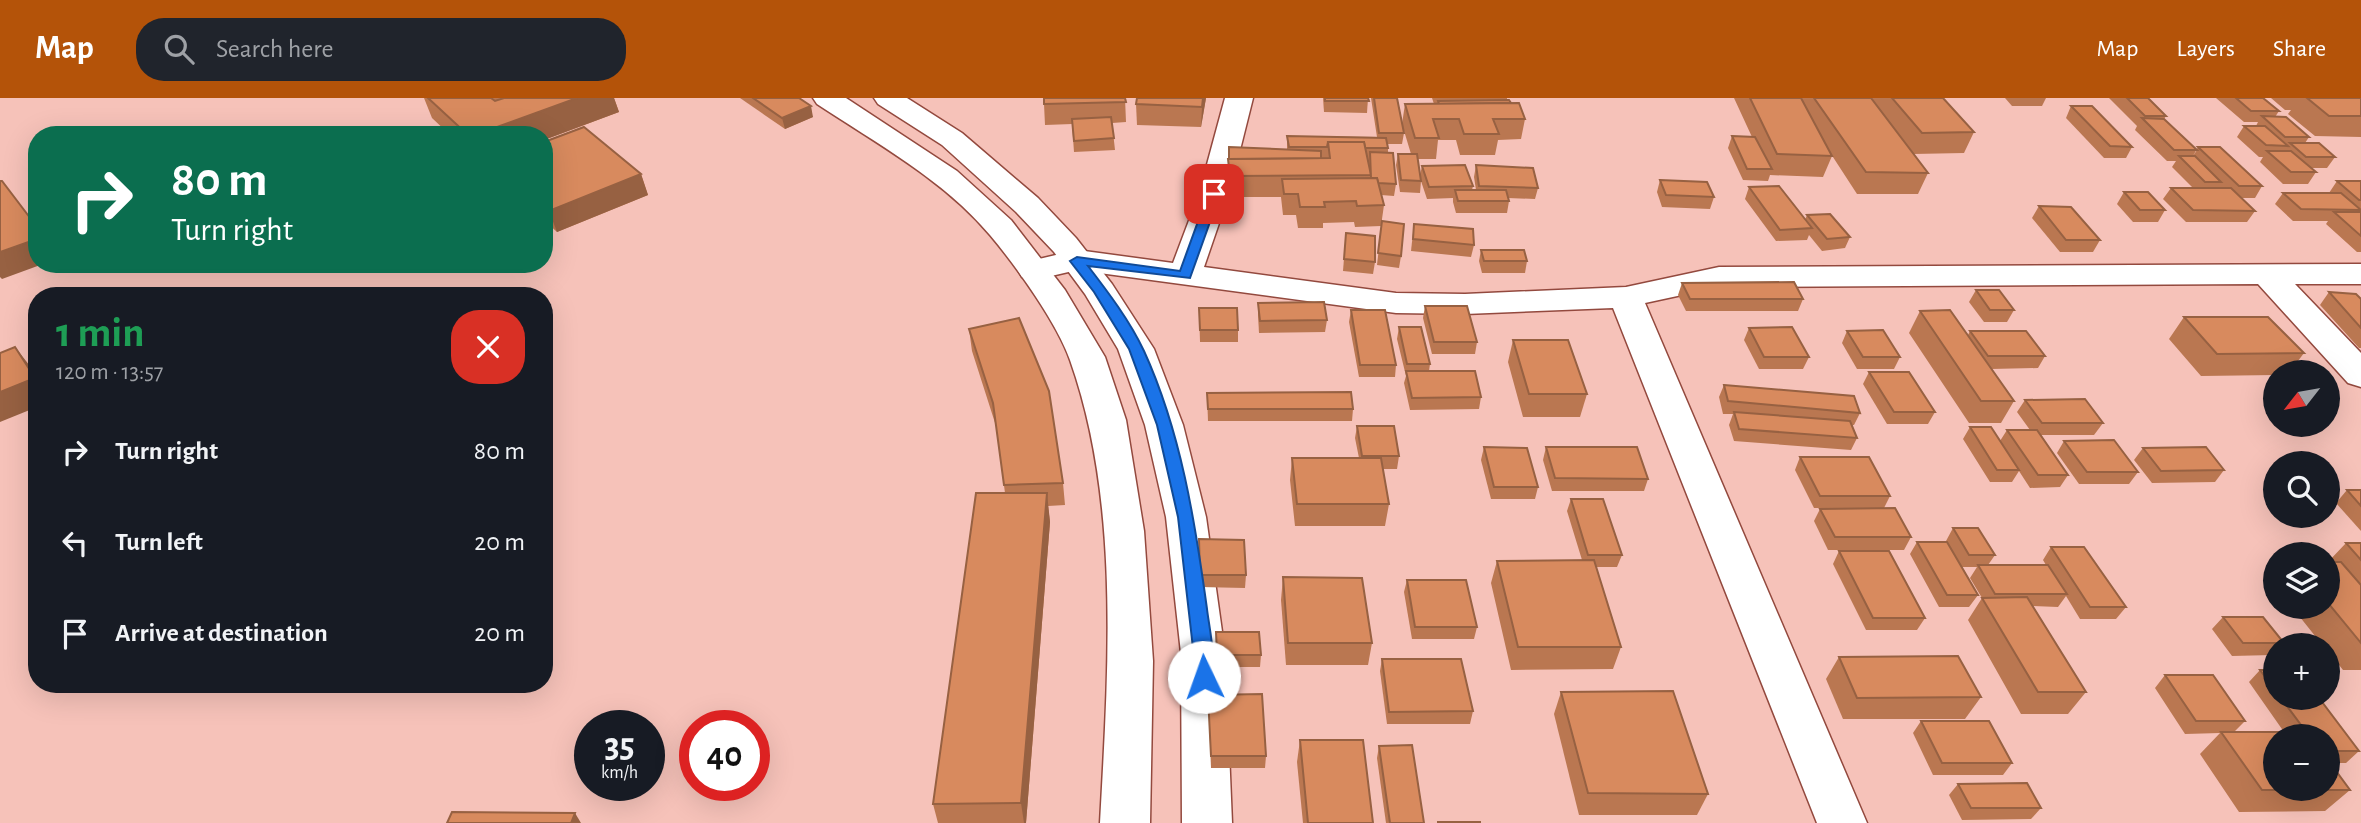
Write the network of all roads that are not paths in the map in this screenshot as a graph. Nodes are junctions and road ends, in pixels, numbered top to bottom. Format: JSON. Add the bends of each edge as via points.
{"nodes":[{"id":1,"x":827,"y":98,"type":"edge"},
{"id":2,"x":888,"y":98,"type":"edge"},
{"id":3,"x":1239,"y":98,"type":"edge"},
{"id":4,"x":1077,"y":261,"type":"junction"},
{"id":5,"x":1034,"y":270,"type":"junction"},
{"id":6,"x":2266,"y":273,"type":"junction"},
{"id":7,"x":2361,"y":274,"type":"edge"},
{"id":8,"x":1185,"y":275,"type":"junction"},
{"id":9,"x":1626,"y":297,"type":"junction"},
{"id":10,"x":2361,"y":374,"type":"edge"},
{"id":11,"x":1125,"y":823,"type":"edge"},
{"id":12,"x":1207,"y":823,"type":"edge"},
{"id":13,"x":1842,"y":823,"type":"edge"}],
"edges":[{"from":1,"to":5,"type":"street","via":[[946,177],[1000,227]]},
{"from":2,"to":4,"type":"street","via":[[992,171]]},
{"from":3,"to":8,"type":"street","via":[[1214,194]]},
{"from":4,"to":5,"type":"street"},
{"from":4,"to":8,"type":"street"},
{"from":4,"to":12,"type":"street","via":[[1136,349],[1164,425],[1186,517],[1203,653]]},
{"from":5,"to":11,"type":"street","via":[[1087,357],[1107,420],[1124,530],[1131,662]]},
{"from":6,"to":7,"type":"street"},
{"from":6,"to":9,"type":"street","via":[[1718,277]]},
{"from":6,"to":10,"type":"street"},
{"from":8,"to":9,"type":"street","via":[[1396,303]]},
{"from":9,"to":13,"type":"street"}]}
